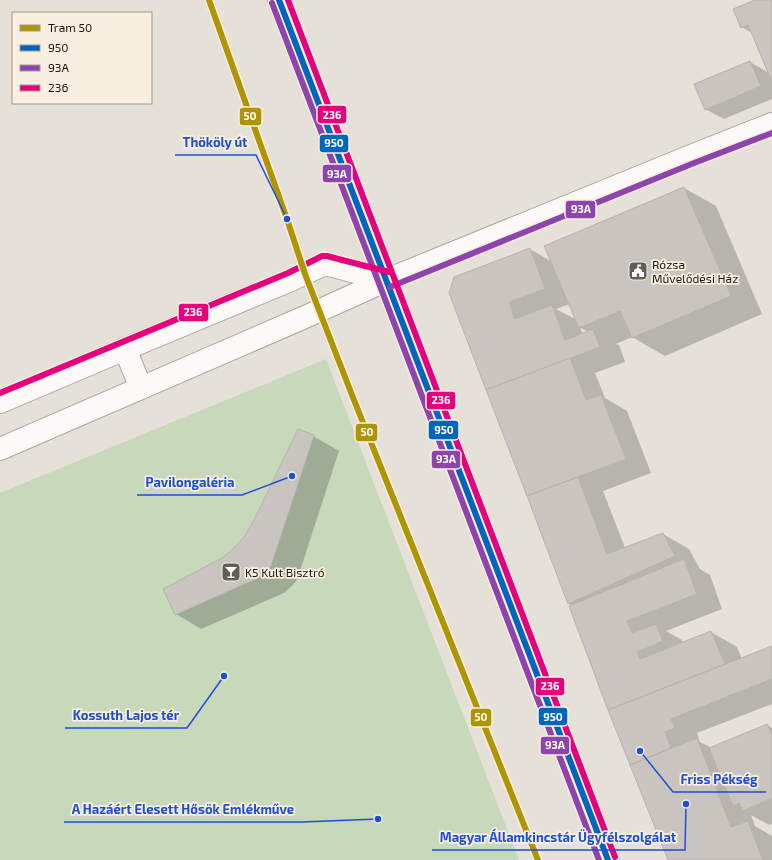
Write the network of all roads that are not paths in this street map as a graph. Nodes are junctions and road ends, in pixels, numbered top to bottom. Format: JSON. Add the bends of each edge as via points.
{"nodes":[{"id":1,"x":279,"y":0,"type":"edge"},
{"id":2,"x":772,"y":124,"type":"edge"},
{"id":3,"x":387,"y":280,"type":"junction"},
{"id":4,"x":125,"y":349,"type":"junction"},
{"id":5,"x":141,"y":388,"type":"junction"},
{"id":6,"x":0,"y":402,"type":"edge"},
{"id":7,"x":0,"y":449,"type":"edge"},
{"id":8,"x":608,"y":860,"type":"edge"}],
"edges":[{"from":1,"to":3,"type":"main road"},
{"from":2,"to":3,"type":"street"},
{"from":3,"to":4,"type":"street","via":[[325,264]]},
{"from":3,"to":5,"type":"street"},
{"from":3,"to":8,"type":"main road"},
{"from":4,"to":5,"type":"street"},
{"from":4,"to":6,"type":"street"},
{"from":5,"to":7,"type":"street"}]}
